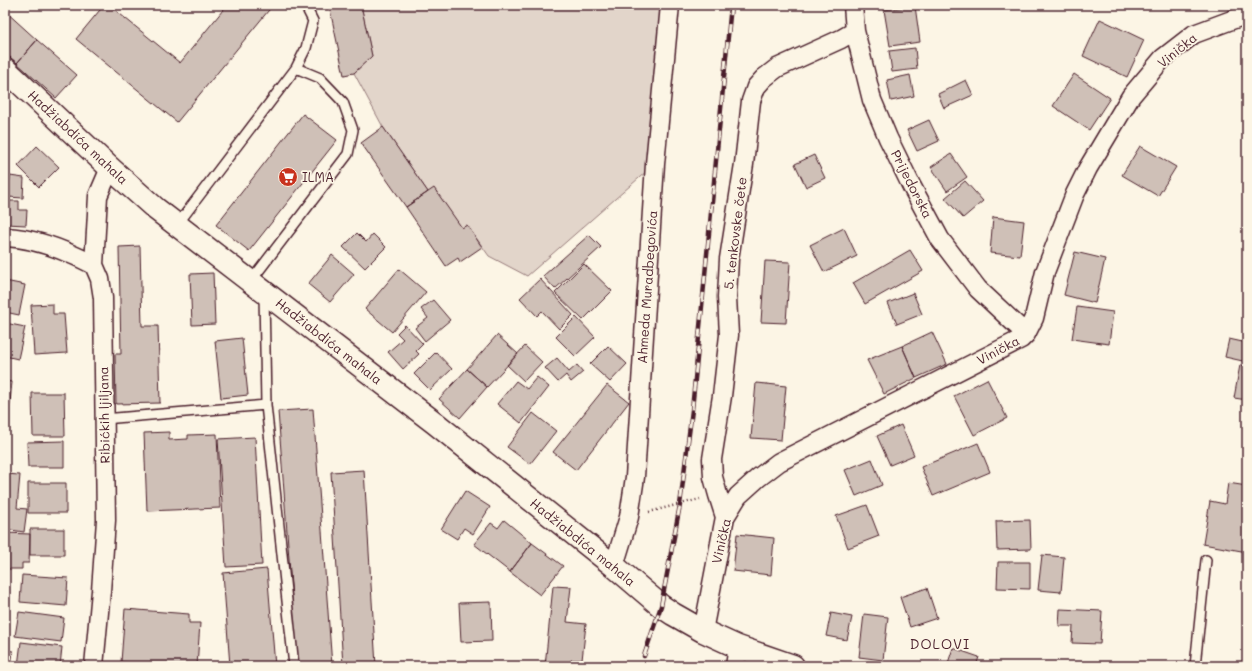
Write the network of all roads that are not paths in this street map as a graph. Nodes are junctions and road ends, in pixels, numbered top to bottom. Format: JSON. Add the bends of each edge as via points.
{"nodes":[{"id":1,"x":305,"y":5,"type":"edge"},
{"id":2,"x":670,"y":5,"type":"edge"},
{"id":3,"x":853,"y":5,"type":"edge"},
{"id":4,"x":1247,"y":16,"type":"edge"},
{"id":5,"x":856,"y":32,"type":"junction"},
{"id":6,"x":296,"y":68,"type":"junction"},
{"id":7,"x":5,"y":69,"type":"edge"},
{"id":8,"x":110,"y":168,"type":"junction"},
{"id":9,"x":177,"y":225,"type":"junction"},
{"id":10,"x":5,"y":237,"type":"edge"},
{"id":11,"x":94,"y":266,"type":"junction"},
{"id":12,"x":257,"y":286,"type":"junction"},
{"id":13,"x":1026,"y":334,"type":"junction"},
{"id":14,"x":266,"y":405,"type":"junction"},
{"id":15,"x":104,"y":419,"type":"junction"},
{"id":16,"x":725,"y":517,"type":"junction"},
{"id":17,"x":1206,"y":560,"type":"dead end"},
{"id":18,"x":614,"y":566,"type":"junction"},
{"id":19,"x":703,"y":631,"type":"junction"},
{"id":20,"x":736,"y":656,"type":"edge"},
{"id":21,"x":94,"y":666,"type":"edge"},
{"id":22,"x":294,"y":666,"type":"edge"},
{"id":23,"x":793,"y":666,"type":"edge"},
{"id":24,"x":1194,"y":666,"type":"edge"}],
"edges":[{"from":1,"to":6,"type":"lane","via":[[313,21],[306,48]]},
{"from":2,"to":18,"type":"street","name":"Ahmeda Muradbegovića","via":[[655,164],[635,477],[629,517]]},
{"from":3,"to":5,"type":"street","name":"Prijedorska"},
{"from":4,"to":13,"type":"street","name":"Vinička","via":[[1194,34],[1163,58],[1131,96],[1075,194],[1045,272],[1034,318]]},
{"from":5,"to":13,"type":"street","name":"Prijedorska","via":[[872,100],[888,138],[940,239],[978,289]]},
{"from":5,"to":16,"type":"street","name":"5. tenkovske čete","via":[[777,68],[756,87],[751,101],[729,259],[729,334],[712,459],[713,477]]},
{"from":6,"to":9,"type":"lane"},
{"from":6,"to":12,"type":"lane","via":[[325,82],[343,102],[353,130],[348,154]]},
{"from":7,"to":8,"type":"street","name":"Hadžiabdića mahala"},
{"from":8,"to":9,"type":"street","name":"Hadžiabdića mahala"},
{"from":8,"to":11,"type":"street","name":"Ribićkih ljiljana","via":[[98,196]]},
{"from":9,"to":12,"type":"street","name":"Hadžiabdića mahala"},
{"from":10,"to":11,"type":"street","via":[[34,241],[70,253]]},
{"from":11,"to":15,"type":"street","name":"Ribićkih ljiljana","via":[[100,279],[103,298]]},
{"from":12,"to":14,"type":"lane"},
{"from":12,"to":18,"type":"street","name":"Hadžiabdića mahala","via":[[435,422]]},
{"from":13,"to":16,"type":"street","name":"Vinička","via":[[1021,339],[779,462],[738,496]]},
{"from":14,"to":15,"type":"lane"},
{"from":14,"to":22,"type":"lane"},
{"from":15,"to":21,"type":"street","name":"Ribićkih ljiljana","via":[[106,520]]},
{"from":16,"to":19,"type":"street","name":"Vinička"},
{"from":17,"to":24,"type":"lane"},
{"from":18,"to":19,"type":"street","name":"Hadžiabdića mahala","via":[[660,606]]},
{"from":19,"to":20,"type":"street","name":"Hadžiabdića mahala"},
{"from":20,"to":23,"type":"street","name":"Hadžiabdića mahala"}]}
